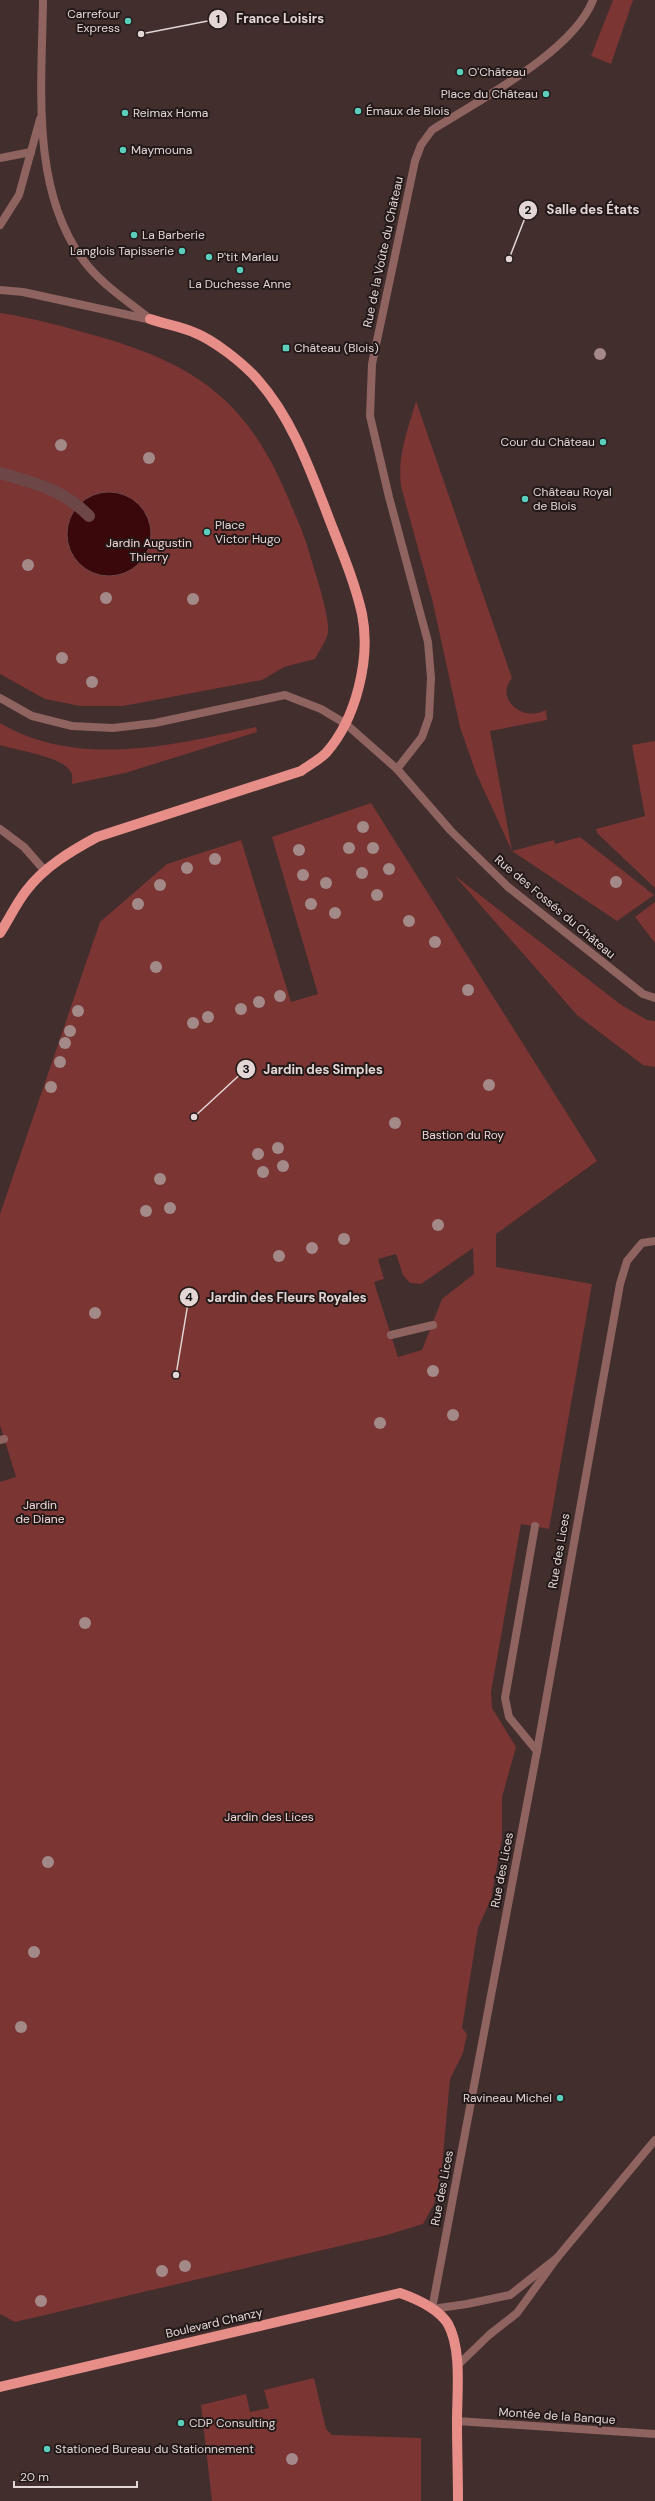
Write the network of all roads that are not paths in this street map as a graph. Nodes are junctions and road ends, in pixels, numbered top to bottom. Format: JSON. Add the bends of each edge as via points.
{"nodes":[{"id":1,"x":43,"y":0,"type":"edge"},
{"id":2,"x":593,"y":0,"type":"edge"},
{"id":3,"x":41,"y":114,"type":"junction"},
{"id":4,"x":31,"y":152,"type":"junction"},
{"id":5,"x":0,"y":158,"type":"edge"},
{"id":6,"x":0,"y":225,"type":"edge"},
{"id":7,"x":0,"y":290,"type":"edge"},
{"id":8,"x":150,"y":319,"type":"junction"},
{"id":9,"x":0,"y":698,"type":"edge"},
{"id":10,"x":346,"y":724,"type":"junction"},
{"id":11,"x":397,"y":769,"type":"junction"},
{"id":12,"x":0,"y":829,"type":"edge"},
{"id":13,"x":45,"y":871,"type":"junction"},
{"id":14,"x":0,"y":933,"type":"edge"},
{"id":15,"x":655,"y":998,"type":"edge"},
{"id":16,"x":655,"y":1241,"type":"edge"},
{"id":17,"x":433,"y":1325,"type":"dead end"},
{"id":18,"x":391,"y":1335,"type":"dead end"},
{"id":19,"x":535,"y":1526,"type":"dead end"},
{"id":20,"x":537,"y":1751,"type":"junction"},
{"id":21,"x":655,"y":2140,"type":"edge"},
{"id":22,"x":557,"y":2258,"type":"junction"},
{"id":23,"x":432,"y":2309,"type":"junction"},
{"id":24,"x":457,"y":2366,"type":"junction"},
{"id":25,"x":0,"y":2387,"type":"edge"},
{"id":26,"x":457,"y":2421,"type":"junction"},
{"id":27,"x":655,"y":2434,"type":"edge"},
{"id":28,"x":458,"y":2501,"type":"edge"}],
"edges":[{"from":1,"to":3,"type":"street"},
{"from":2,"to":11,"type":"street","name":"Rue de la Voûte du Château","via":[[577,28],[556,50],[432,130],[421,145],[415,161],[372,364],[370,416],[428,642],[431,678],[429,716],[422,737]]},
{"from":3,"to":4,"type":"street"},
{"from":3,"to":8,"type":"street","via":[[49,177],[56,212],[64,230],[84,262]]},
{"from":4,"to":5,"type":"street"},
{"from":4,"to":6,"type":"street","via":[[19,195]]},
{"from":7,"to":8,"type":"street","via":[[23,292]]},
{"from":8,"to":10,"type":"main road","via":[[194,332],[233,356],[258,380],[278,405],[294,435],[340,548],[362,615],[364,655]]},
{"from":9,"to":10,"type":"street","via":[[32,716],[72,726],[113,728],[156,723],[285,695],[321,709]]},
{"from":10,"to":11,"type":"street","name":"Rue des Fossés du Château"},
{"from":10,"to":13,"type":"main road","via":[[325,754],[301,771],[97,837],[71,851]]},
{"from":11,"to":15,"type":"street","name":"Rue des Fossés du Château","via":[[451,831],[508,887],[643,994]]},
{"from":12,"to":13,"type":"street","via":[[24,847]]},
{"from":13,"to":14,"type":"main road","via":[[26,891]]},
{"from":16,"to":20,"type":"street","name":"Rue des Lices","via":[[642,1243],[627,1261],[620,1284]]},
{"from":17,"to":18,"type":"street"},
{"from":19,"to":20,"type":"street","via":[[505,1698],[508,1717]]},
{"from":20,"to":23,"type":"street","name":"Rue des Lices"},
{"from":21,"to":22,"type":"street"},
{"from":22,"to":23,"type":"street","via":[[510,2295]]},
{"from":22,"to":24,"type":"street","via":[[517,2313],[489,2335]]},
{"from":23,"to":24,"type":"main road","via":[[448,2324]]},
{"from":23,"to":25,"type":"main road","name":"Boulevard Chanzy","via":[[418,2299],[400,2293]]},
{"from":24,"to":26,"type":"main road"},
{"from":26,"to":27,"type":"street","name":"Montée de la Banque"},
{"from":26,"to":28,"type":"main road"}]}
